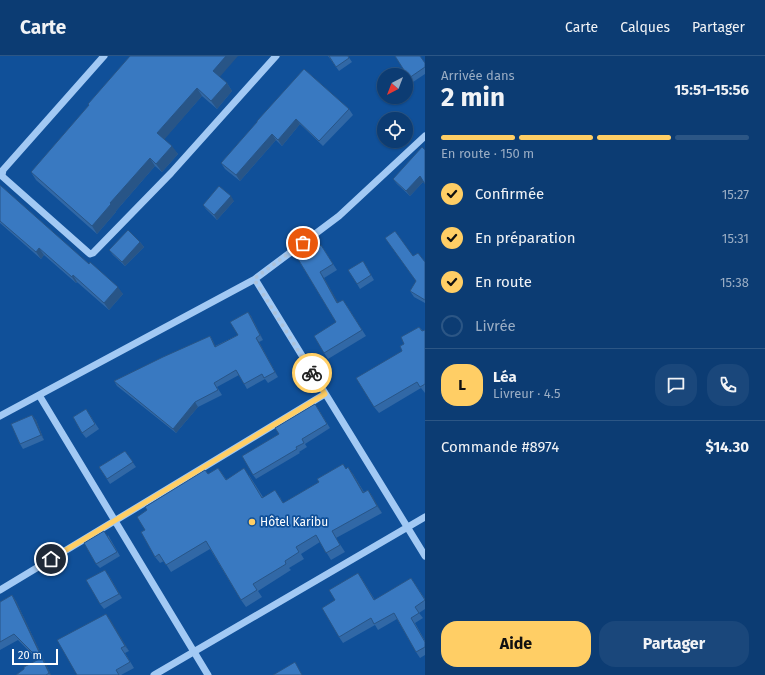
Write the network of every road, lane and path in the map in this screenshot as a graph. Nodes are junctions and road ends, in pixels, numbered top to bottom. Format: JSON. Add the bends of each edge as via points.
{"nodes":[{"id":1,"x":104,"y":56,"type":"edge"},
{"id":2,"x":276,"y":56,"type":"edge"},
{"id":3,"x":425,"y":136,"type":"edge"},
{"id":4,"x":254,"y":279,"type":"junction"},
{"id":5,"x":325,"y":394,"type":"junction"},
{"id":6,"x":39,"y":395,"type":"junction"},
{"id":7,"x":0,"y":416,"type":"edge"},
{"id":8,"x":425,"y":517,"type":"edge"},
{"id":9,"x":114,"y":521,"type":"junction"},
{"id":10,"x":407,"y":527,"type":"junction"},
{"id":11,"x":425,"y":556,"type":"edge"},
{"id":12,"x":0,"y":590,"type":"edge"},
{"id":13,"x":194,"y":652,"type":"junction"},
{"id":14,"x":154,"y":675,"type":"edge"},
{"id":15,"x":208,"y":675,"type":"edge"}],
"edges":[{"from":1,"to":2,"type":"street","via":[[2,172],[3,177],[90,254],[171,173]]},
{"from":3,"to":4,"type":"street","via":[[339,216]]},
{"from":4,"to":5,"type":"street"},
{"from":4,"to":6,"type":"street"},
{"from":5,"to":9,"type":"street"},
{"from":5,"to":10,"type":"street"},
{"from":6,"to":7,"type":"street"},
{"from":6,"to":9,"type":"street"},
{"from":8,"to":10,"type":"street"},
{"from":9,"to":12,"type":"street"},
{"from":9,"to":13,"type":"street"},
{"from":10,"to":11,"type":"street"},
{"from":10,"to":13,"type":"street"},
{"from":13,"to":14,"type":"street"},
{"from":13,"to":15,"type":"street"}]}
